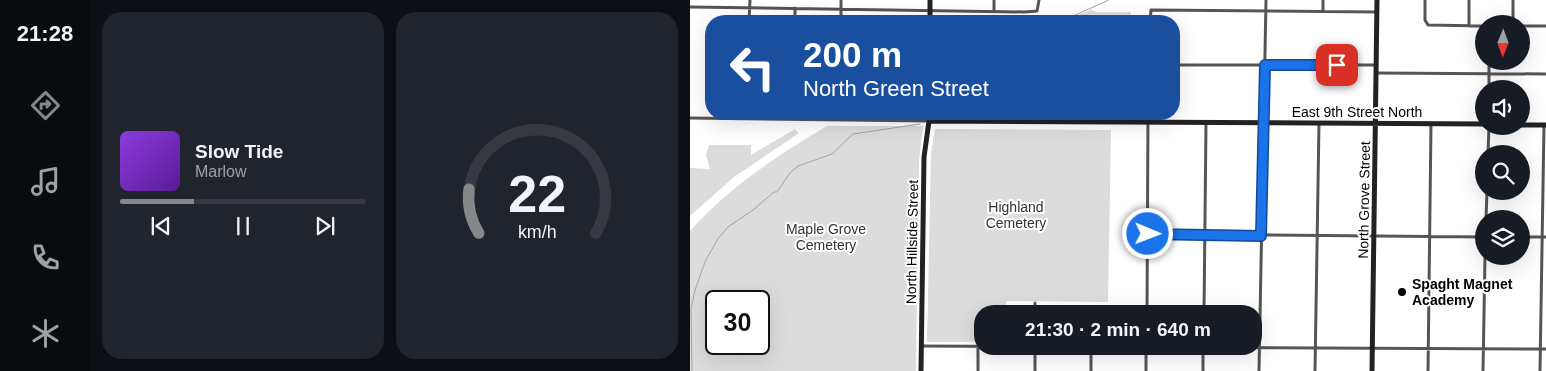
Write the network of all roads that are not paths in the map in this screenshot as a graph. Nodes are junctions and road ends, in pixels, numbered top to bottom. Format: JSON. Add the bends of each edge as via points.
{"nodes":[{"id":1,"x":750,"y":0,"type":"edge"},
{"id":2,"x":841,"y":0,"type":"edge"},
{"id":3,"x":930,"y":0,"type":"edge"},
{"id":4,"x":994,"y":0,"type":"edge"},
{"id":5,"x":1039,"y":0,"type":"edge"},
{"id":6,"x":1266,"y":0,"type":"edge"},
{"id":7,"x":1323,"y":0,"type":"edge"},
{"id":8,"x":1378,"y":0,"type":"edge"},
{"id":9,"x":1424,"y":0,"type":"edge"},
{"id":10,"x":1469,"y":0,"type":"edge"},
{"id":11,"x":1513,"y":0,"type":"edge"},
{"id":12,"x":690,"y":7,"type":"edge"},
{"id":13,"x":750,"y":8,"type":"junction"},
{"id":14,"x":795,"y":8,"type":"junction"},
{"id":15,"x":841,"y":9,"type":"junction"},
{"id":16,"x":930,"y":11,"type":"junction"},
{"id":17,"x":994,"y":11,"type":"junction"},
{"id":18,"x":1266,"y":11,"type":"junction"},
{"id":19,"x":1323,"y":11,"type":"junction"},
{"id":20,"x":1377,"y":12,"type":"junction"},
{"id":21,"x":749,"y":15,"type":"edge"},
{"id":22,"x":795,"y":15,"type":"edge"},
{"id":23,"x":841,"y":15,"type":"edge"},
{"id":24,"x":930,"y":15,"type":"edge"},
{"id":25,"x":1151,"y":15,"type":"edge"},
{"id":26,"x":1513,"y":15,"type":"edge"},
{"id":27,"x":1469,"y":26,"type":"junction"},
{"id":28,"x":1475,"y":26,"type":"edge"},
{"id":29,"x":1530,"y":26,"type":"edge"},
{"id":30,"x":1546,"y":26,"type":"edge"},
{"id":31,"x":1180,"y":65,"type":"edge"},
{"id":32,"x":1265,"y":65,"type":"junction"},
{"id":33,"x":1377,"y":65,"type":"junction"},
{"id":34,"x":1489,"y":70,"type":"edge"},
{"id":35,"x":1377,"y":73,"type":"junction"},
{"id":36,"x":1489,"y":74,"type":"junction"},
{"id":37,"x":1546,"y":74,"type":"edge"},
{"id":38,"x":1489,"y":80,"type":"edge"},
{"id":39,"x":690,"y":118,"type":"edge"},
{"id":40,"x":705,"y":118,"type":"edge"},
{"id":41,"x":793,"y":120,"type":"edge"},
{"id":42,"x":839,"y":120,"type":"joint"},
{"id":43,"x":929,"y":121,"type":"junction"},
{"id":44,"x":1037,"y":122,"type":"joint"},
{"id":45,"x":1148,"y":122,"type":"junction"},
{"id":46,"x":1206,"y":123,"type":"junction"},
{"id":47,"x":1264,"y":123,"type":"junction"},
{"id":48,"x":1319,"y":123,"type":"junction"},
{"id":49,"x":1376,"y":124,"type":"junction"},
{"id":50,"x":1431,"y":124,"type":"junction"},
{"id":51,"x":1475,"y":124,"type":"edge"},
{"id":52,"x":1530,"y":125,"type":"edge"},
{"id":53,"x":1545,"y":125,"type":"edge"},
{"id":54,"x":1148,"y":234,"type":"junction"},
{"id":55,"x":1205,"y":235,"type":"junction"},
{"id":56,"x":1261,"y":236,"type":"junction"},
{"id":57,"x":1317,"y":236,"type":"junction"},
{"id":58,"x":1374,"y":237,"type":"junction"},
{"id":59,"x":1429,"y":237,"type":"junction"},
{"id":60,"x":1475,"y":237,"type":"edge"},
{"id":61,"x":1530,"y":237,"type":"edge"},
{"id":62,"x":1544,"y":237,"type":"edge"},
{"id":63,"x":1485,"y":265,"type":"edge"},
{"id":64,"x":1147,"y":305,"type":"edge"},
{"id":65,"x":1204,"y":305,"type":"edge"},
{"id":66,"x":1260,"y":305,"type":"edge"},
{"id":67,"x":921,"y":346,"type":"junction"},
{"id":68,"x":974,"y":347,"type":"edge"},
{"id":69,"x":1262,"y":349,"type":"edge"},
{"id":70,"x":1315,"y":349,"type":"junction"},
{"id":71,"x":1372,"y":349,"type":"junction"},
{"id":72,"x":1428,"y":349,"type":"junction"},
{"id":73,"x":1484,"y":349,"type":"junction"},
{"id":74,"x":1540,"y":349,"type":"junction"},
{"id":75,"x":1546,"y":349,"type":"edge"},
{"id":76,"x":978,"y":355,"type":"edge"},
{"id":77,"x":1035,"y":355,"type":"edge"},
{"id":78,"x":1091,"y":355,"type":"edge"},
{"id":79,"x":1146,"y":355,"type":"edge"},
{"id":80,"x":1203,"y":355,"type":"edge"},
{"id":81,"x":1259,"y":355,"type":"edge"},
{"id":82,"x":921,"y":371,"type":"edge"},
{"id":83,"x":978,"y":371,"type":"edge"},
{"id":84,"x":1035,"y":371,"type":"edge"},
{"id":85,"x":1091,"y":371,"type":"edge"},
{"id":86,"x":1146,"y":371,"type":"edge"},
{"id":87,"x":1203,"y":371,"type":"edge"},
{"id":88,"x":1259,"y":371,"type":"edge"},
{"id":89,"x":1315,"y":371,"type":"edge"},
{"id":90,"x":1372,"y":371,"type":"edge"},
{"id":91,"x":1428,"y":371,"type":"edge"},
{"id":92,"x":1483,"y":371,"type":"edge"},
{"id":93,"x":1540,"y":371,"type":"edge"}],
"edges":[{"from":1,"to":13,"type":"street"},
{"from":2,"to":15,"type":"street"},
{"from":3,"to":16,"type":"street"},
{"from":4,"to":17,"type":"street"},
{"from":5,"to":17,"type":"street","via":[[1037,11]]},
{"from":6,"to":18,"type":"street"},
{"from":7,"to":19,"type":"street"},
{"from":8,"to":20,"type":"street","name":"North Grove Street"},
{"from":9,"to":27,"type":"street","via":[[1428,25]]},
{"from":10,"to":27,"type":"street"},
{"from":11,"to":26,"type":"street"},
{"from":12,"to":13,"type":"street"},
{"from":13,"to":14,"type":"street"},
{"from":13,"to":21,"type":"street"},
{"from":14,"to":15,"type":"street"},
{"from":14,"to":22,"type":"street"},
{"from":15,"to":16,"type":"street"},
{"from":15,"to":23,"type":"street"},
{"from":16,"to":17,"type":"street"},
{"from":16,"to":24,"type":"street"},
{"from":18,"to":19,"type":"street"},
{"from":18,"to":25,"type":"street","via":[[1151,10]]},
{"from":18,"to":32,"type":"street"},
{"from":19,"to":20,"type":"street"},
{"from":20,"to":33,"type":"street","name":"North Grove Street"},
{"from":27,"to":28,"type":"street"},
{"from":29,"to":30,"type":"street"},
{"from":31,"to":32,"type":"street"},
{"from":32,"to":33,"type":"street"},
{"from":32,"to":47,"type":"street"},
{"from":33,"to":35,"type":"street","name":"North Grove Street"},
{"from":34,"to":36,"type":"street"},
{"from":35,"to":36,"type":"street"},
{"from":35,"to":49,"type":"street","name":"North Grove Street"},
{"from":36,"to":37,"type":"street"},
{"from":36,"to":38,"type":"street"},
{"from":39,"to":40,"type":"street","name":"East 9th Street North"},
{"from":41,"to":42,"type":"street","name":"East 9th Street North"},
{"from":42,"to":43,"type":"street","name":"East 9th Street North"},
{"from":43,"to":44,"type":"street","name":"East 9th Street North"},
{"from":43,"to":67,"type":"street","name":"North Hillside Street","via":[[924,157]]},
{"from":44,"to":45,"type":"street","name":"East 9th Street North"},
{"from":45,"to":46,"type":"street","name":"East 9th Street North"},
{"from":45,"to":54,"type":"street"},
{"from":46,"to":47,"type":"street","name":"East 9th Street North"},
{"from":46,"to":55,"type":"street"},
{"from":47,"to":48,"type":"street","name":"East 9th Street North"},
{"from":47,"to":56,"type":"street"},
{"from":48,"to":49,"type":"street","name":"East 9th Street North"},
{"from":48,"to":57,"type":"street"},
{"from":49,"to":50,"type":"street","name":"East 9th Street North"},
{"from":49,"to":58,"type":"street","name":"North Grove Street"},
{"from":50,"to":51,"type":"street","name":"East 9th Street North"},
{"from":50,"to":59,"type":"street"},
{"from":52,"to":53,"type":"street"},
{"from":53,"to":62,"type":"street"},
{"from":54,"to":55,"type":"street"},
{"from":54,"to":64,"type":"street"},
{"from":55,"to":56,"type":"street"},
{"from":55,"to":65,"type":"street"},
{"from":56,"to":57,"type":"street"},
{"from":56,"to":66,"type":"street"},
{"from":57,"to":58,"type":"street"},
{"from":57,"to":70,"type":"street"},
{"from":58,"to":59,"type":"street"},
{"from":58,"to":71,"type":"street","name":"North Grove Street"},
{"from":59,"to":60,"type":"street"},
{"from":59,"to":72,"type":"street"},
{"from":61,"to":62,"type":"street"},
{"from":62,"to":74,"type":"street"},
{"from":63,"to":73,"type":"street"},
{"from":67,"to":68,"type":"street"},
{"from":67,"to":82,"type":"street","name":"North Hillside Street"},
{"from":69,"to":70,"type":"street"},
{"from":70,"to":71,"type":"street"},
{"from":70,"to":89,"type":"street"},
{"from":71,"to":72,"type":"street"},
{"from":71,"to":90,"type":"street","name":"North Grove Street"},
{"from":72,"to":73,"type":"street"},
{"from":72,"to":91,"type":"street"},
{"from":73,"to":74,"type":"street"},
{"from":73,"to":92,"type":"street"},
{"from":74,"to":75,"type":"street"},
{"from":74,"to":93,"type":"street"},
{"from":76,"to":83,"type":"street"},
{"from":77,"to":84,"type":"street"},
{"from":78,"to":85,"type":"street"},
{"from":79,"to":86,"type":"street"},
{"from":80,"to":87,"type":"street"},
{"from":81,"to":88,"type":"street"}]}
